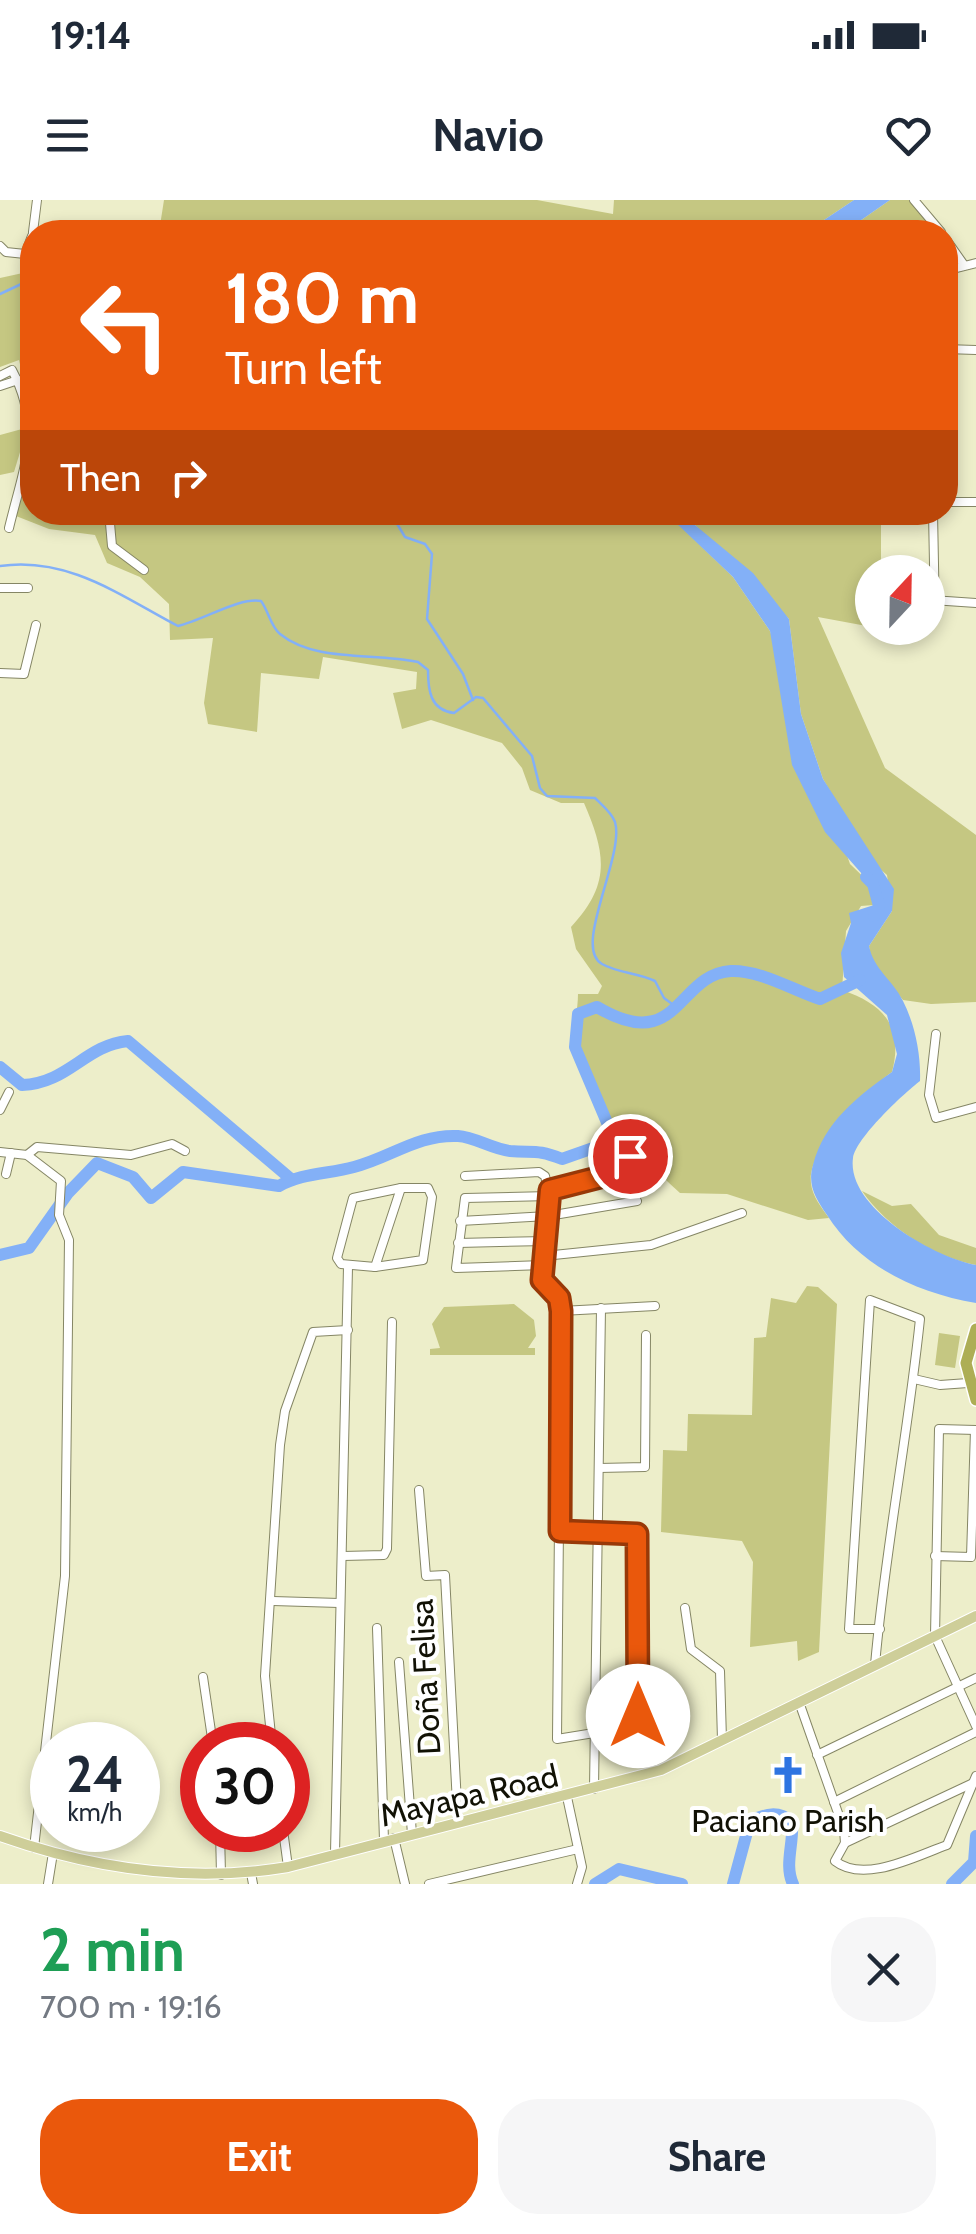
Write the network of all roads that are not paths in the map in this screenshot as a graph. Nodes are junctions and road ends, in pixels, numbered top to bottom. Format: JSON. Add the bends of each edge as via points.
{"nodes":[{"id":1,"x":914,"y":200,"type":"edge"},
{"id":2,"x":931,"y":220,"type":"edge"},
{"id":3,"x":958,"y":256,"type":"edge"},
{"id":4,"x":976,"y":263,"type":"edge"},
{"id":5,"x":964,"y":265,"type":"junction"},
{"id":6,"x":958,"y":267,"type":"edge"},
{"id":7,"x":0,"y":376,"type":"edge"},
{"id":8,"x":18,"y":380,"type":"junction"},
{"id":9,"x":0,"y":386,"type":"edge"},
{"id":10,"x":20,"y":391,"type":"edge"},
{"id":11,"x":20,"y":489,"type":"edge"},
{"id":12,"x":110,"y":525,"type":"edge"},
{"id":13,"x":933,"y":525,"type":"edge"},
{"id":14,"x":9,"y":528,"type":"dead end"},
{"id":15,"x":932,"y":555,"type":"edge"},
{"id":16,"x":144,"y":570,"type":"dead end"},
{"id":17,"x":0,"y":588,"type":"edge"},
{"id":18,"x":28,"y":588,"type":"dead end"},
{"id":19,"x":945,"y":601,"type":"edge"},
{"id":20,"x":976,"y":604,"type":"edge"},
{"id":21,"x":36,"y":625,"type":"dead end"},
{"id":22,"x":0,"y":673,"type":"edge"},
{"id":23,"x":936,"y":1034,"type":"dead end"},
{"id":24,"x":9,"y":1092,"type":"dead end"},
{"id":25,"x":976,"y":1107,"type":"edge"},
{"id":26,"x":0,"y":1110,"type":"edge"},
{"id":27,"x":630,"y":1138,"type":"dead end"},
{"id":28,"x":185,"y":1151,"type":"dead end"},
{"id":29,"x":0,"y":1152,"type":"edge"},
{"id":30,"x":11,"y":1153,"type":"junction"},
{"id":31,"x":27,"y":1155,"type":"junction"},
{"id":32,"x":6,"y":1174,"type":"dead end"},
{"id":33,"x":464,"y":1176,"type":"dead end"},
{"id":34,"x":401,"y":1188,"type":"junction"},
{"id":35,"x":550,"y":1193,"type":"junction"},
{"id":36,"x":637,"y":1201,"type":"dead end"},
{"id":37,"x":742,"y":1213,"type":"dead end"},
{"id":38,"x":548,"y":1216,"type":"junction"},
{"id":39,"x":460,"y":1221,"type":"junction"},
{"id":40,"x":546,"y":1241,"type":"junction"},
{"id":41,"x":458,"y":1243,"type":"junction"},
{"id":42,"x":544,"y":1260,"type":"junction"},
{"id":43,"x":375,"y":1266,"type":"junction"},
{"id":44,"x":348,"y":1267,"type":"junction"},
{"id":45,"x":655,"y":1306,"type":"dead end"},
{"id":46,"x":601,"y":1308,"type":"junction"},
{"id":47,"x":561,"y":1311,"type":"junction"},
{"id":48,"x":392,"y":1322,"type":"dead end"},
{"id":49,"x":976,"y":1328,"type":"edge"},
{"id":50,"x":348,"y":1330,"type":"junction"},
{"id":51,"x":646,"y":1335,"type":"dead end"},
{"id":52,"x":914,"y":1380,"type":"junction"},
{"id":53,"x":968,"y":1383,"type":"junction"},
{"id":54,"x":976,"y":1400,"type":"edge"},
{"id":55,"x":976,"y":1430,"type":"edge"},
{"id":56,"x":599,"y":1468,"type":"junction"},
{"id":57,"x":419,"y":1490,"type":"dead end"},
{"id":58,"x":560,"y":1531,"type":"junction"},
{"id":59,"x":598,"y":1533,"type":"junction"},
{"id":60,"x":343,"y":1556,"type":"junction"},
{"id":61,"x":935,"y":1556,"type":"junction"},
{"id":62,"x":273,"y":1600,"type":"junction"},
{"id":63,"x":340,"y":1603,"type":"junction"},
{"id":64,"x":686,"y":1608,"type":"dead end"},
{"id":65,"x":976,"y":1616,"type":"edge"},
{"id":66,"x":377,"y":1628,"type":"dead end"},
{"id":67,"x":880,"y":1629,"type":"junction"},
{"id":68,"x":934,"y":1636,"type":"junction"},
{"id":69,"x":399,"y":1662,"type":"dead end"},
{"id":70,"x":875,"y":1666,"type":"junction"},
{"id":71,"x":203,"y":1677,"type":"dead end"},
{"id":72,"x":976,"y":1678,"type":"edge"},
{"id":73,"x":958,"y":1687,"type":"junction"},
{"id":74,"x":799,"y":1702,"type":"junction"},
{"id":75,"x":51,"y":1722,"type":"edge"},
{"id":76,"x":210,"y":1722,"type":"edge"},
{"id":77,"x":270,"y":1722,"type":"edge"},
{"id":78,"x":976,"y":1729,"type":"edge"},
{"id":79,"x":594,"y":1733,"type":"junction"},
{"id":80,"x":722,"y":1740,"type":"junction"},
{"id":81,"x":818,"y":1755,"type":"junction"},
{"id":82,"x":974,"y":1779,"type":"edge"},
{"id":83,"x":594,"y":1790,"type":"junction"},
{"id":84,"x":567,"y":1797,"type":"junction"},
{"id":85,"x":834,"y":1802,"type":"junction"},
{"id":86,"x":458,"y":1823,"type":"junction"},
{"id":87,"x":412,"y":1834,"type":"junction"},
{"id":88,"x":1,"y":1836,"type":"edge"},
{"id":89,"x":389,"y":1839,"type":"junction"},
{"id":90,"x":845,"y":1843,"type":"junction"},
{"id":91,"x":30,"y":1847,"type":"edge"},
{"id":92,"x":578,"y":1848,"type":"junction"},
{"id":93,"x":49,"y":1852,"type":"edge"},
{"id":94,"x":220,"y":1852,"type":"edge"},
{"id":95,"x":286,"y":1852,"type":"edge"},
{"id":96,"x":53,"y":1853,"type":"junction"},
{"id":97,"x":335,"y":1853,"type":"junction"},
{"id":98,"x":288,"y":1868,"type":"junction"},
{"id":99,"x":221,"y":1874,"type":"junction"},
{"id":100,"x":252,"y":1879,"type":"edge"},
{"id":101,"x":48,"y":1884,"type":"edge"},
{"id":102,"x":404,"y":1884,"type":"edge"},
{"id":103,"x":429,"y":1884,"type":"edge"},
{"id":104,"x":578,"y":1884,"type":"edge"}],
"edges":[{"from":1,"to":2,"type":"street"},
{"from":3,"to":5,"type":"street"},
{"from":4,"to":5,"type":"street"},
{"from":5,"to":6,"type":"street"},
{"from":7,"to":8,"type":"street","via":[[12,370]]},
{"from":8,"to":9,"type":"street"},
{"from":8,"to":10,"type":"street"},
{"from":11,"to":14,"type":"street"},
{"from":12,"to":16,"type":"street","via":[[112,546]]},
{"from":13,"to":15,"type":"street"},
{"from":17,"to":18,"type":"street"},
{"from":19,"to":20,"type":"street"},
{"from":21,"to":22,"type":"street","via":[[24,674]]},
{"from":23,"to":25,"type":"street","via":[[929,1096],[936,1118]]},
{"from":24,"to":26,"type":"street"},
{"from":27,"to":35,"type":"street","via":[[630,1156],[620,1172]]},
{"from":28,"to":31,"type":"street","via":[[172,1144],[131,1155],[36,1148]]},
{"from":29,"to":30,"type":"street"},
{"from":30,"to":31,"type":"street"},
{"from":30,"to":32,"type":"street"},
{"from":31,"to":75,"type":"street","via":[[61,1181],[59,1214],[69,1240],[65,1576]]},
{"from":33,"to":35,"type":"street","via":[[539,1172]]},
{"from":34,"to":43,"type":"street"},
{"from":34,"to":43,"type":"street","via":[[428,1188],[432,1198],[423,1260]]},
{"from":34,"to":44,"type":"street","via":[[353,1198],[337,1258]]},
{"from":35,"to":38,"type":"street"},
{"from":35,"to":39,"type":"street","via":[[466,1198]]},
{"from":36,"to":38,"type":"street"},
{"from":37,"to":42,"type":"street","via":[[652,1245]]},
{"from":38,"to":39,"type":"street"},
{"from":38,"to":40,"type":"street"},
{"from":39,"to":41,"type":"street"},
{"from":40,"to":41,"type":"street"},
{"from":40,"to":42,"type":"street"},
{"from":41,"to":42,"type":"street","via":[[456,1268]]},
{"from":42,"to":47,"type":"street","via":[[542,1280],[559,1298]]},
{"from":43,"to":44,"type":"street"},
{"from":44,"to":50,"type":"street"},
{"from":45,"to":46,"type":"street"},
{"from":46,"to":47,"type":"street"},
{"from":46,"to":56,"type":"street"},
{"from":47,"to":58,"type":"street"},
{"from":48,"to":60,"type":"street","via":[[386,1549],[384,1555]]},
{"from":49,"to":53,"type":"highway","via":[[967,1354]]},
{"from":50,"to":60,"type":"street"},
{"from":50,"to":62,"type":"street","via":[[313,1332],[284,1411]]},
{"from":51,"to":56,"type":"street","via":[[644,1467]]},
{"from":52,"to":53,"type":"street"},
{"from":52,"to":67,"type":"street"},
{"from":52,"to":67,"type":"street","via":[[920,1319],[870,1300],[848,1629]]},
{"from":53,"to":54,"type":"highway"},
{"from":55,"to":61,"type":"street","via":[[970,1558]]},
{"from":55,"to":61,"type":"street","via":[[939,1429]]},
{"from":56,"to":59,"type":"street"},
{"from":57,"to":86,"type":"street","name":"Doña Felisa","via":[[426,1576],[445,1575]]},
{"from":58,"to":59,"type":"street"},
{"from":58,"to":79,"type":"street","via":[[557,1739]]},
{"from":59,"to":79,"type":"street"},
{"from":59,"to":79,"type":"street","via":[[637,1534],[638,1716]]},
{"from":60,"to":63,"type":"street"},
{"from":61,"to":68,"type":"street"},
{"from":62,"to":63,"type":"street"},
{"from":62,"to":77,"type":"street","via":[[265,1676]]},
{"from":63,"to":97,"type":"street"},
{"from":64,"to":80,"type":"street","via":[[690,1649],[720,1672]]},
{"from":65,"to":68,"type":"main road","name":"Mayapa Road"},
{"from":66,"to":89,"type":"street"},
{"from":67,"to":70,"type":"street"},
{"from":68,"to":70,"type":"main road","name":"Mayapa Road"},
{"from":68,"to":73,"type":"street"},
{"from":69,"to":87,"type":"street"},
{"from":70,"to":74,"type":"main road","name":"Mayapa Road"},
{"from":71,"to":76,"type":"street"},
{"from":72,"to":73,"type":"street"},
{"from":73,"to":78,"type":"street"},
{"from":73,"to":81,"type":"street"},
{"from":74,"to":80,"type":"main road","name":"Mayapa Road"},
{"from":74,"to":81,"type":"street"},
{"from":78,"to":85,"type":"street"},
{"from":79,"to":83,"type":"street"},
{"from":80,"to":83,"type":"main road","name":"Mayapa Road","via":[[660,1770]]},
{"from":81,"to":85,"type":"street"},
{"from":82,"to":90,"type":"street"},
{"from":82,"to":90,"type":"street","via":[[947,1846],[863,1872],[835,1861]]},
{"from":83,"to":84,"type":"main road","name":"Mayapa Road"},
{"from":84,"to":86,"type":"main road","name":"Mayapa Road"},
{"from":84,"to":92,"type":"street"},
{"from":85,"to":90,"type":"street"},
{"from":86,"to":87,"type":"main road","name":"Mayapa Road"},
{"from":87,"to":89,"type":"main road","name":"Mayapa Road"},
{"from":88,"to":91,"type":"main road","name":"Mayapa Road"},
{"from":89,"to":97,"type":"main road","name":"Mayapa Road"},
{"from":89,"to":102,"type":"street"},
{"from":92,"to":103,"type":"street"},
{"from":92,"to":104,"type":"street"},
{"from":93,"to":96,"type":"main road","name":"Mayapa Road"},
{"from":94,"to":99,"type":"street"},
{"from":95,"to":98,"type":"street"},
{"from":96,"to":99,"type":"main road","name":"Mayapa Road","via":[[164,1874]]},
{"from":96,"to":101,"type":"street"},
{"from":97,"to":98,"type":"main road","name":"Mayapa Road"},
{"from":98,"to":100,"type":"main road","name":"Mayapa Road"},
{"from":99,"to":100,"type":"main road","name":"Mayapa Road"}]}
